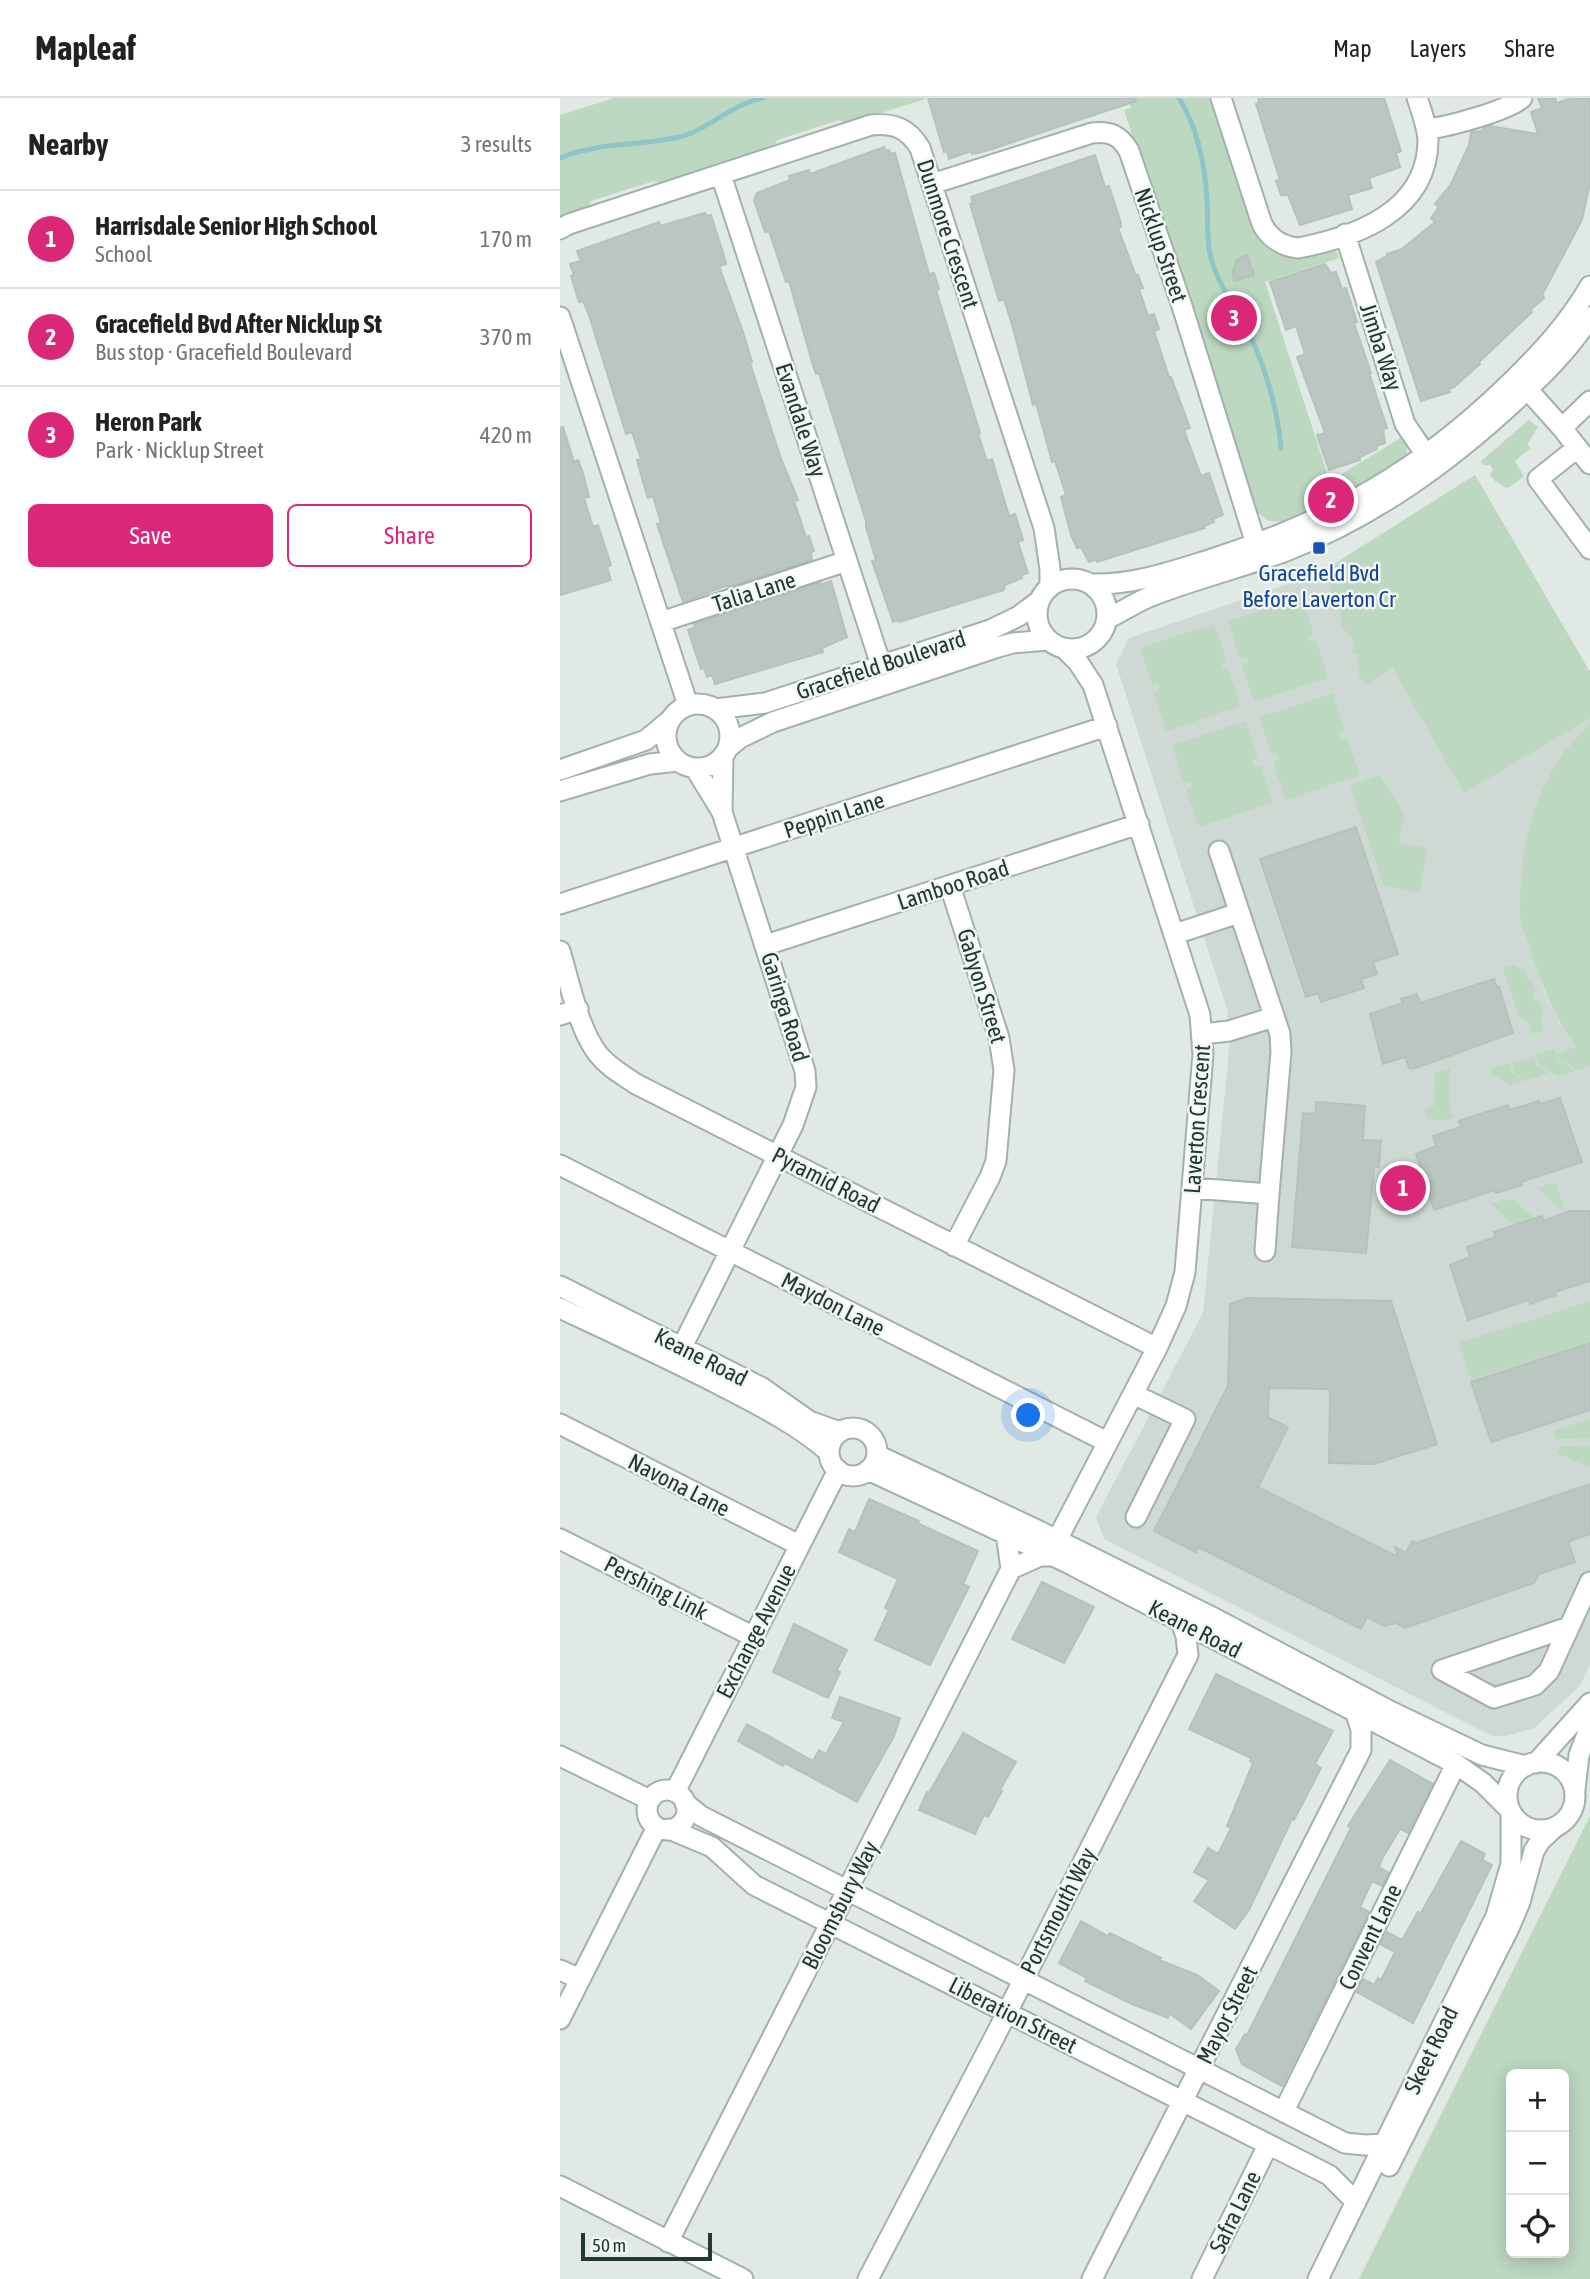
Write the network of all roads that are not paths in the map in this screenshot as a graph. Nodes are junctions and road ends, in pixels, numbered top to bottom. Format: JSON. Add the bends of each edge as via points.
{"nodes":[{"id":1,"x":1220,"y":98,"type":"edge"},
{"id":2,"x":1417,"y":98,"type":"edge"},
{"id":3,"x":1522,"y":98,"type":"edge"},
{"id":4,"x":1427,"y":129,"type":"junction"},
{"id":5,"x":721,"y":175,"type":"junction"},
{"id":6,"x":932,"y":184,"type":"junction"},
{"id":7,"x":560,"y":229,"type":"edge"},
{"id":8,"x":1345,"y":234,"type":"junction"},
{"id":9,"x":1590,"y":286,"type":"edge"},
{"id":10,"x":560,"y":317,"type":"edge"},
{"id":11,"x":1590,"y":317,"type":"edge"},
{"id":12,"x":567,"y":365,"type":"edge"},
{"id":13,"x":1522,"y":383,"type":"junction"},
{"id":14,"x":1590,"y":401,"type":"edge"},
{"id":15,"x":1562,"y":428,"type":"junction"},
{"id":16,"x":1577,"y":448,"type":"junction"},
{"id":17,"x":1426,"y":455,"type":"junction"},
{"id":18,"x":1590,"y":464,"type":"edge"},
{"id":19,"x":1044,"y":528,"type":"junction"},
{"id":20,"x":1256,"y":544,"type":"junction"},
{"id":21,"x":1590,"y":549,"type":"edge"},
{"id":22,"x":848,"y":561,"type":"junction"},
{"id":23,"x":1082,"y":581,"type":"junction"},
{"id":24,"x":1045,"y":594,"type":"junction"},
{"id":25,"x":1107,"y":619,"type":"junction"},
{"id":26,"x":661,"y":622,"type":"junction"},
{"id":27,"x":1097,"y":639,"type":"junction"},
{"id":28,"x":1057,"y":645,"type":"junction"},
{"id":29,"x":881,"y":665,"type":"junction"},
{"id":30,"x":1093,"y":685,"type":"junction"},
{"id":31,"x":688,"y":705,"type":"junction"},
{"id":32,"x":716,"y":709,"type":"junction"},
{"id":33,"x":670,"y":720,"type":"junction"},
{"id":34,"x":1107,"y":726,"type":"junction"},
{"id":35,"x":725,"y":752,"type":"junction"},
{"id":36,"x":687,"y":765,"type":"junction"},
{"id":37,"x":598,"y":768,"type":"junction"},
{"id":38,"x":560,"y":770,"type":"edge"},
{"id":39,"x":560,"y":791,"type":"edge"},
{"id":40,"x":722,"y":812,"type":"junction"},
{"id":41,"x":1139,"y":824,"type":"junction"},
{"id":42,"x":734,"y":848,"type":"junction"},
{"id":43,"x":1219,"y":851,"type":"dead end"},
{"id":44,"x":950,"y":886,"type":"junction"},
{"id":45,"x":560,"y":904,"type":"edge"},
{"id":46,"x":1239,"y":913,"type":"junction"},
{"id":47,"x":1175,"y":934,"type":"junction"},
{"id":48,"x":766,"y":945,"type":"junction"},
{"id":49,"x":560,"y":951,"type":"edge"},
{"id":50,"x":569,"y":1012,"type":"edge"},
{"id":51,"x":1274,"y":1017,"type":"junction"},
{"id":52,"x":1203,"y":1034,"type":"junction"},
{"id":53,"x":778,"y":1155,"type":"junction"},
{"id":54,"x":560,"y":1165,"type":"edge"},
{"id":55,"x":1193,"y":1188,"type":"junction"},
{"id":56,"x":1269,"y":1194,"type":"junction"},
{"id":57,"x":954,"y":1246,"type":"junction"},
{"id":58,"x":1265,"y":1251,"type":"dead end"},
{"id":59,"x":730,"y":1252,"type":"junction"},
{"id":60,"x":560,"y":1286,"type":"edge"},
{"id":61,"x":560,"y":1308,"type":"edge"},
{"id":62,"x":682,"y":1347,"type":"junction"},
{"id":63,"x":1157,"y":1348,"type":"junction"},
{"id":64,"x":1133,"y":1394,"type":"junction"},
{"id":65,"x":560,"y":1424,"type":"edge"},
{"id":66,"x":840,"y":1432,"type":"junction"},
{"id":67,"x":1107,"y":1442,"type":"junction"},
{"id":68,"x":829,"y":1452,"type":"junction"},
{"id":69,"x":872,"y":1462,"type":"junction"},
{"id":70,"x":838,"y":1470,"type":"junction"},
{"id":71,"x":1136,"y":1517,"type":"dead end"},
{"id":72,"x":1006,"y":1533,"type":"junction"},
{"id":73,"x":560,"y":1539,"type":"edge"},
{"id":74,"x":799,"y":1545,"type":"junction"},
{"id":75,"x":1054,"y":1548,"type":"junction"},
{"id":76,"x":1011,"y":1569,"type":"junction"},
{"id":77,"x":1590,"y":1582,"type":"edge"},
{"id":78,"x":1181,"y":1622,"type":"junction"},
{"id":79,"x":1569,"y":1627,"type":"junction"},
{"id":80,"x":752,"y":1636,"type":"junction"},
{"id":81,"x":1222,"y":1643,"type":"junction"},
{"id":82,"x":1188,"y":1656,"type":"junction"},
{"id":83,"x":1590,"y":1703,"type":"edge"},
{"id":84,"x":1355,"y":1711,"type":"junction"},
{"id":85,"x":1590,"y":1727,"type":"edge"},
{"id":86,"x":1405,"y":1738,"type":"junction"},
{"id":87,"x":1361,"y":1750,"type":"junction"},
{"id":88,"x":560,"y":1756,"type":"edge"},
{"id":89,"x":1456,"y":1764,"type":"junction"},
{"id":90,"x":1531,"y":1765,"type":"junction"},
{"id":91,"x":1575,"y":1791,"type":"junction"},
{"id":92,"x":680,"y":1797,"type":"junction"},
{"id":93,"x":650,"y":1800,"type":"junction"},
{"id":94,"x":1510,"y":1811,"type":"junction"},
{"id":95,"x":1555,"y":1827,"type":"junction"},
{"id":96,"x":663,"y":1828,"type":"junction"},
{"id":97,"x":847,"y":1891,"type":"junction"},
{"id":98,"x":831,"y":1924,"type":"junction"},
{"id":99,"x":560,"y":1970,"type":"edge"},
{"id":100,"x":580,"y":1979,"type":"junction"},
{"id":101,"x":1022,"y":1980,"type":"junction"},
{"id":102,"x":1006,"y":2012,"type":"junction"},
{"id":103,"x":560,"y":2019,"type":"edge"},
{"id":104,"x":1200,"y":2068,"type":"junction"},
{"id":105,"x":1183,"y":2102,"type":"junction"},
{"id":106,"x":1284,"y":2111,"type":"junction"},
{"id":107,"x":1385,"y":2144,"type":"junction"},
{"id":108,"x":1268,"y":2145,"type":"junction"},
{"id":109,"x":560,"y":2186,"type":"edge"},
{"id":110,"x":1356,"y":2202,"type":"junction"},
{"id":111,"x":668,"y":2242,"type":"junction"},
{"id":112,"x":743,"y":2279,"type":"edge"},
{"id":113,"x":868,"y":2279,"type":"edge"},
{"id":114,"x":1092,"y":2279,"type":"edge"},
{"id":115,"x":1202,"y":2279,"type":"edge"},
{"id":116,"x":1318,"y":2279,"type":"edge"},
{"id":117,"x":1331,"y":2279,"type":"edge"}],
"edges":[{"from":1,"to":8,"type":"street","via":[[1270,236],[1297,248]]},
{"from":2,"to":4,"type":"street"},
{"from":3,"to":4,"type":"street","via":[[1509,106]]},
{"from":4,"to":8,"type":"street","via":[[1426,156],[1411,192],[1385,218]]},
{"from":5,"to":6,"type":"street","name":"Dunmore Crescent","via":[[882,124],[900,127],[915,139]]},
{"from":5,"to":7,"type":"street","name":"Dunmore Crescent"},
{"from":5,"to":22,"type":"street","name":"Evandale Way"},
{"from":6,"to":19,"type":"street","name":"Dunmore Crescent"},
{"from":6,"to":20,"type":"street","name":"Nicklup Street","via":[[1092,133],[1113,133],[1124,141],[1182,306]]},
{"from":8,"to":17,"type":"street","name":"Jimba Way","via":[[1405,424]]},
{"from":9,"to":13,"type":"street"},
{"from":10,"to":12,"type":"street"},
{"from":11,"to":13,"type":"street","via":[[1573,342]]},
{"from":12,"to":26,"type":"street"},
{"from":13,"to":15,"type":"street"},
{"from":13,"to":17,"type":"street"},
{"from":13,"to":25,"type":"street","via":[[1485,429],[1387,502],[1286,551],[1152,596]]},
{"from":14,"to":15,"type":"street"},
{"from":15,"to":16,"type":"street"},
{"from":16,"to":18,"type":"street"},
{"from":16,"to":21,"type":"street","via":[[1538,479]]},
{"from":17,"to":20,"type":"street","via":[[1349,504]]},
{"from":19,"to":23,"type":"street","name":"Dunmore Crescent"},
{"from":19,"to":24,"type":"street","name":"Dunmore Crescent","via":[[1050,569]]},
{"from":20,"to":23,"type":"street","via":[[1150,579],[1112,584]]},
{"from":22,"to":26,"type":"street","name":"Talia Lane"},
{"from":22,"to":29,"type":"street","name":"Evandale Way"},
{"from":23,"to":24,"type":"street","via":[[1065,579]]},
{"from":23,"to":25,"type":"street","via":[[1105,601]]},
{"from":24,"to":28,"type":"street","via":[[1036,618]]},
{"from":24,"to":29,"type":"street","name":"Gracefield Boulevard","via":[[1005,624]]},
{"from":25,"to":27,"type":"street"},
{"from":26,"to":31,"type":"street"},
{"from":27,"to":28,"type":"street","via":[[1087,646]]},
{"from":27,"to":30,"type":"street","name":"Laverton Crescent"},
{"from":28,"to":30,"type":"street","name":"Laverton Crescent","via":[[1078,662]]},
{"from":28,"to":35,"type":"street","name":"Gracefield Boulevard","via":[[1023,642],[999,647],[773,722],[740,738]]},
{"from":29,"to":32,"type":"street","name":"Gracefield Boulevard","via":[[765,703]]},
{"from":30,"to":34,"type":"street","name":"Laverton Crescent"},
{"from":31,"to":32,"type":"street"},
{"from":31,"to":33,"type":"street"},
{"from":32,"to":35,"type":"street","via":[[729,727]]},
{"from":33,"to":36,"type":"street","via":[[668,749]]},
{"from":33,"to":37,"type":"street"},
{"from":34,"to":41,"type":"street","name":"Laverton Crescent"},
{"from":34,"to":42,"type":"street","name":"Peppin Lane"},
{"from":35,"to":36,"type":"street","via":[[706,767]]},
{"from":35,"to":40,"type":"street","name":"Garinga Road"},
{"from":36,"to":37,"type":"street"},
{"from":36,"to":40,"type":"street","name":"Garinga Road"},
{"from":37,"to":38,"type":"street"},
{"from":37,"to":39,"type":"street"},
{"from":40,"to":42,"type":"street","name":"Garinga Road"},
{"from":41,"to":44,"type":"street","name":"Lamboo Road"},
{"from":41,"to":47,"type":"street","name":"Laverton Crescent"},
{"from":42,"to":45,"type":"street","name":"Peppin Lane"},
{"from":42,"to":48,"type":"street","name":"Garinga Road"},
{"from":43,"to":46,"type":"street"},
{"from":44,"to":48,"type":"street","name":"Lamboo Road"},
{"from":44,"to":57,"type":"street","name":"Gabyon Street","via":[[999,1038],[1004,1070],[996,1161]]},
{"from":46,"to":47,"type":"street"},
{"from":46,"to":51,"type":"street"},
{"from":47,"to":52,"type":"street","name":"Laverton Crescent"},
{"from":48,"to":53,"type":"street","name":"Garinga Road","via":[[806,1087]]},
{"from":49,"to":50,"type":"street","name":"Pyramid Road"},
{"from":50,"to":53,"type":"street","name":"Pyramid Road","via":[[612,1068]]},
{"from":51,"to":52,"type":"street"},
{"from":51,"to":56,"type":"street","via":[[1282,1047]]},
{"from":52,"to":55,"type":"street","name":"Laverton Crescent"},
{"from":53,"to":57,"type":"street","name":"Pyramid Road"},
{"from":53,"to":59,"type":"street","name":"Garinga Road"},
{"from":54,"to":59,"type":"street","name":"Maydon Lane"},
{"from":55,"to":56,"type":"street"},
{"from":55,"to":63,"type":"street","name":"Laverton Crescent","via":[[1184,1283]]},
{"from":56,"to":58,"type":"street"},
{"from":57,"to":63,"type":"street","name":"Pyramid Road"},
{"from":59,"to":62,"type":"street","name":"Garinga Road"},
{"from":59,"to":67,"type":"street","name":"Maydon Lane"},
{"from":60,"to":62,"type":"street","name":"Keane Road"},
{"from":61,"to":68,"type":"street","name":"Keane Road","via":[[769,1410]]},
{"from":62,"to":66,"type":"street","name":"Keane Road","via":[[761,1387],[809,1421]]},
{"from":63,"to":64,"type":"street","name":"Laverton Crescent"},
{"from":64,"to":67,"type":"street","name":"Laverton Crescent"},
{"from":64,"to":71,"type":"street","via":[[1185,1419]]},
{"from":65,"to":74,"type":"street","name":"Navona Lane"},
{"from":66,"to":68,"type":"street"},
{"from":66,"to":69,"type":"street","name":"Keane Road","via":[[863,1431],[874,1441]]},
{"from":67,"to":75,"type":"street","name":"Laverton Crescent"},
{"from":68,"to":70,"type":"street","name":"Keane Road"},
{"from":69,"to":70,"type":"street","name":"Keane Road","via":[[852,1475]]},
{"from":69,"to":72,"type":"street","name":"Keane Road"},
{"from":69,"to":75,"type":"street","name":"Keane Road"},
{"from":70,"to":74,"type":"street","name":"Exchange Avenue"},
{"from":72,"to":75,"type":"street","name":"Keane Road"},
{"from":72,"to":76,"type":"street"},
{"from":73,"to":80,"type":"street","name":"Pershing Link"},
{"from":74,"to":80,"type":"street","name":"Exchange Avenue"},
{"from":75,"to":76,"type":"street"},
{"from":75,"to":78,"type":"street","name":"Keane Road"},
{"from":75,"to":90,"type":"street","name":"Keane Road","via":[[1210,1616],[1482,1755]]},
{"from":76,"to":97,"type":"street","name":"Bloomsbury Way"},
{"from":77,"to":79,"type":"street"},
{"from":78,"to":81,"type":"street","name":"Keane Road"},
{"from":78,"to":82,"type":"street"},
{"from":79,"to":79,"type":"street","via":[[1549,1671],[1535,1685],[1494,1698],[1442,1670]]},
{"from":80,"to":92,"type":"street","name":"Exchange Avenue"},
{"from":81,"to":82,"type":"street"},
{"from":81,"to":84,"type":"street","name":"Keane Road"},
{"from":82,"to":101,"type":"street","name":"Portsmouth Way"},
{"from":83,"to":90,"type":"street"},
{"from":84,"to":86,"type":"street","name":"Keane Road"},
{"from":84,"to":87,"type":"street"},
{"from":85,"to":91,"type":"street","via":[[1579,1755]]},
{"from":86,"to":87,"type":"street","via":[[1381,1740]]},
{"from":86,"to":89,"type":"street","name":"Keane Road"},
{"from":87,"to":104,"type":"street","name":"Mayor Street"},
{"from":88,"to":93,"type":"street"},
{"from":89,"to":94,"type":"street","name":"Keane Road"},
{"from":89,"to":106,"type":"street","name":"Convent Lane"},
{"from":90,"to":91,"type":"street","via":[[1549,1763],[1561,1769]]},
{"from":90,"to":94,"type":"street","via":[[1518,1772],[1508,1789]]},
{"from":91,"to":95,"type":"street","via":[[1573,1809]]},
{"from":92,"to":93,"type":"street","via":[[663,1791]]},
{"from":92,"to":96,"type":"street","via":[[685,1818],[680,1825]]},
{"from":92,"to":97,"type":"street","name":"Liberation Street","via":[[701,1816]]},
{"from":93,"to":96,"type":"street","via":[[648,1814]]},
{"from":94,"to":95,"type":"street","via":[[1527,1827]]},
{"from":94,"to":107,"type":"street","name":"Skeet Road","via":[[1511,1864],[1496,1916]]},
{"from":95,"to":117,"type":"street","name":"Skeet Road","via":[[1534,1851],[1509,1928]]},
{"from":96,"to":98,"type":"street","name":"Liberation Street","via":[[712,1847],[754,1885]]},
{"from":96,"to":100,"type":"street"},
{"from":97,"to":98,"type":"street","name":"Bloomsbury Way"},
{"from":97,"to":101,"type":"street","name":"Liberation Street"},
{"from":98,"to":102,"type":"street","name":"Liberation Street"},
{"from":98,"to":111,"type":"street","name":"Bloomsbury Way"},
{"from":99,"to":100,"type":"street"},
{"from":100,"to":103,"type":"street"},
{"from":101,"to":102,"type":"street","name":"Portsmouth Way"},
{"from":101,"to":104,"type":"street","name":"Liberation Street"},
{"from":102,"to":105,"type":"street","name":"Liberation Street"},
{"from":102,"to":113,"type":"street","name":"Portsmouth Way"},
{"from":104,"to":105,"type":"street","name":"Mayor Street"},
{"from":104,"to":106,"type":"street","name":"Liberation Street"},
{"from":105,"to":108,"type":"street","name":"Liberation Street"},
{"from":105,"to":114,"type":"street","name":"Mayor Street"},
{"from":106,"to":107,"type":"street","name":"Liberation Street","via":[[1349,2145]]},
{"from":107,"to":110,"type":"street","name":"Skeet Road"},
{"from":108,"to":110,"type":"street","name":"Liberation Street","via":[[1329,2175]]},
{"from":108,"to":115,"type":"street","name":"Safra Lane"},
{"from":109,"to":111,"type":"street"},
{"from":110,"to":116,"type":"street","name":"Skeet Road"},
{"from":111,"to":112,"type":"street"}]}
